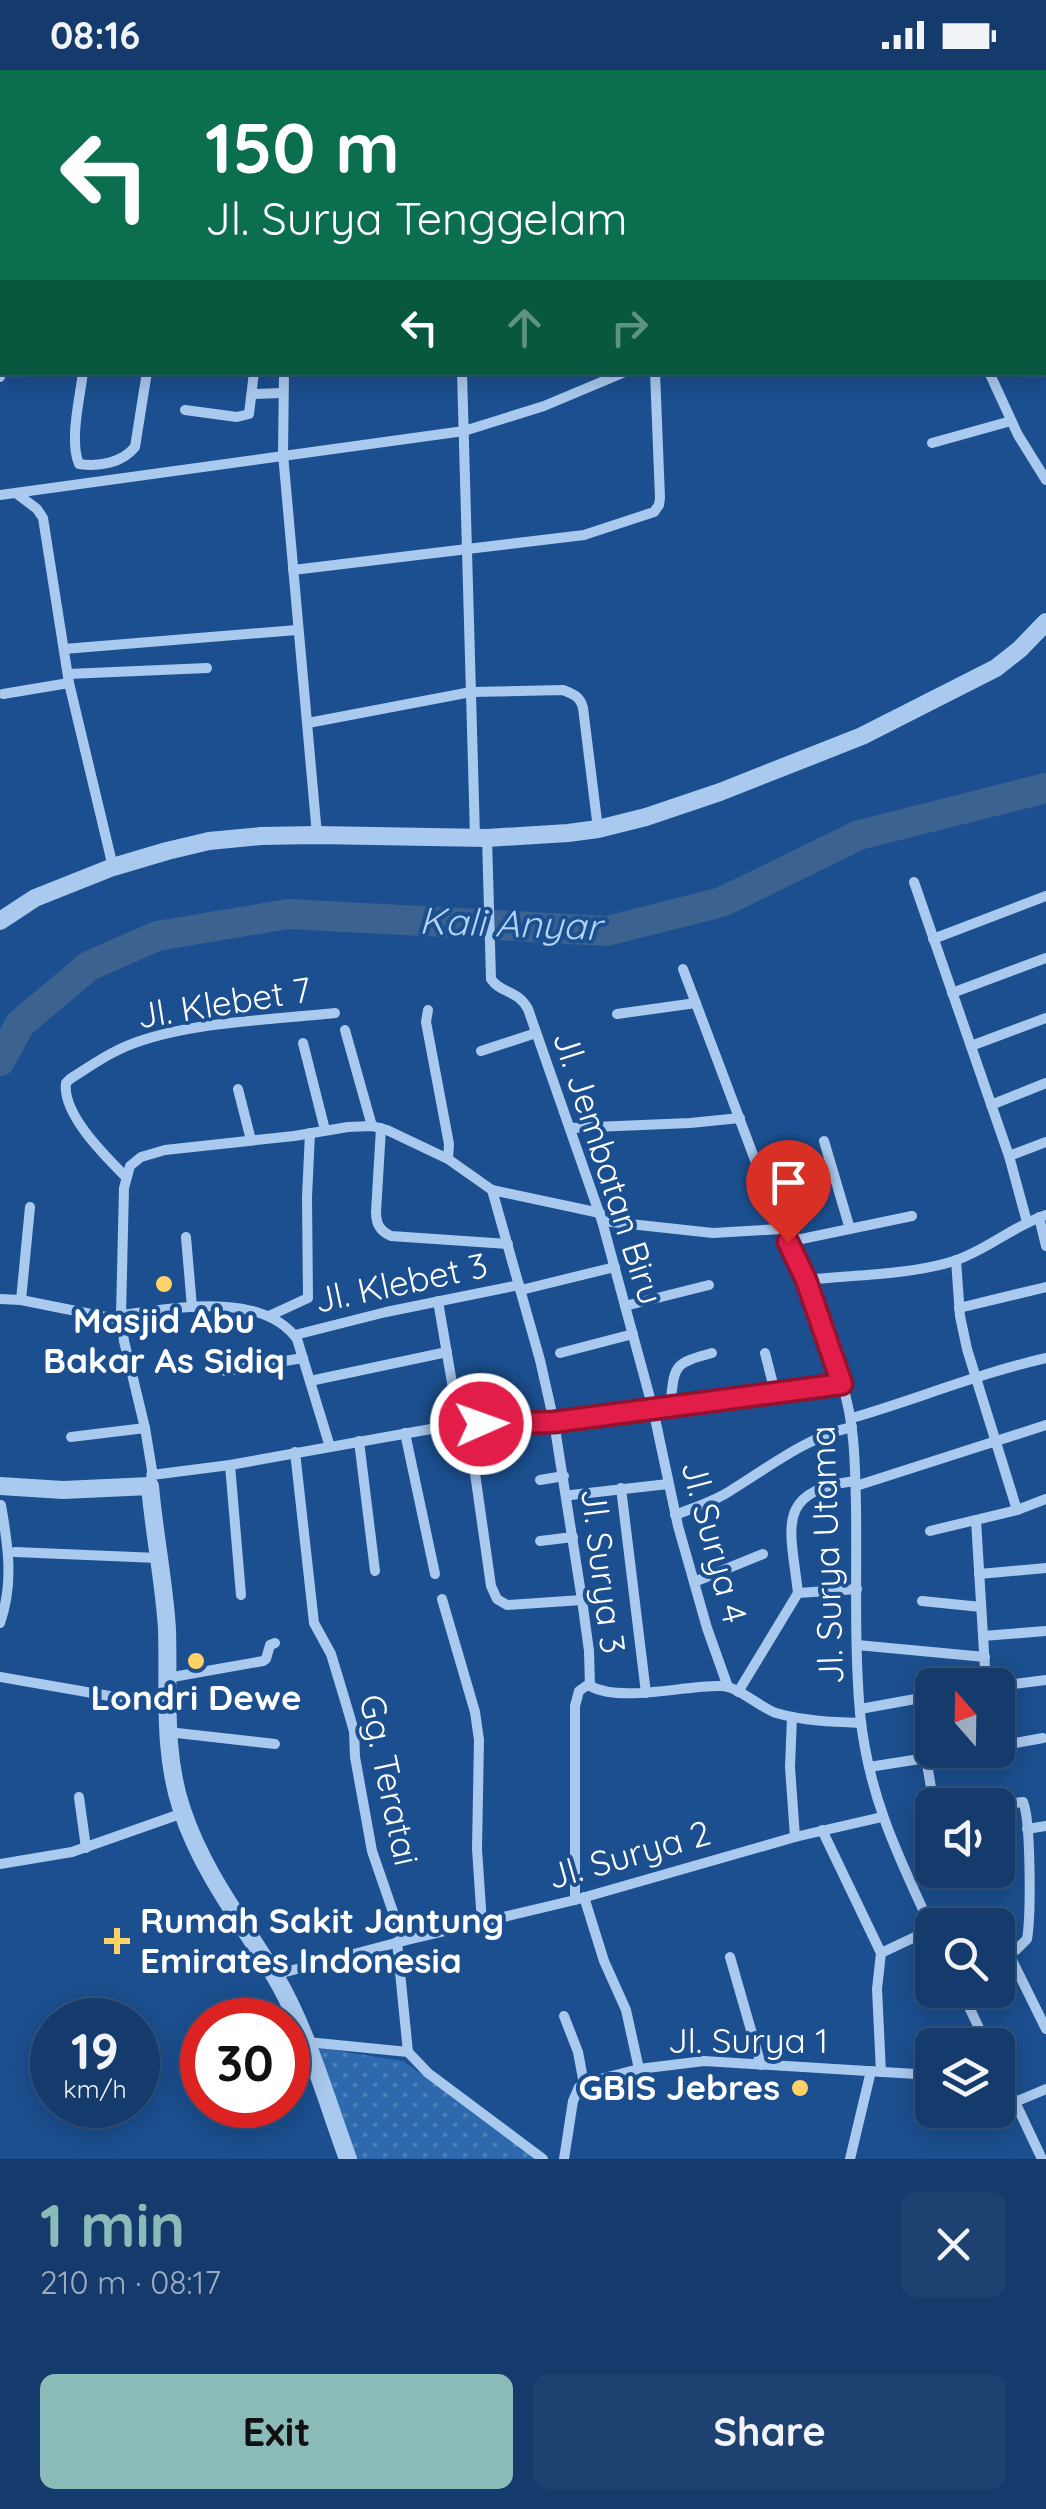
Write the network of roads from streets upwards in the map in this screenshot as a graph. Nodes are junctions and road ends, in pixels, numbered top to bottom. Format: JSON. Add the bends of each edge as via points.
{"nodes":[{"id":1,"x":82,"y":375,"type":"edge"},
{"id":2,"x":146,"y":375,"type":"edge"},
{"id":3,"x":254,"y":375,"type":"edge"},
{"id":4,"x":284,"y":375,"type":"edge"},
{"id":5,"x":462,"y":375,"type":"edge"},
{"id":6,"x":618,"y":375,"type":"edge"},
{"id":7,"x":656,"y":375,"type":"edge"},
{"id":8,"x":989,"y":375,"type":"edge"},
{"id":9,"x":283,"y":393,"type":"junction"},
{"id":10,"x":252,"y":394,"type":"junction"},
{"id":11,"x":185,"y":410,"type":"dead end"},
{"id":12,"x":1011,"y":421,"type":"junction"},
{"id":13,"x":464,"y":432,"type":"junction"},
{"id":14,"x":932,"y":444,"type":"dead end"},
{"id":15,"x":282,"y":454,"type":"junction"},
{"id":16,"x":113,"y":462,"type":"junction"},
{"id":17,"x":109,"y":480,"type":"junction"},
{"id":18,"x":1046,"y":480,"type":"edge"},
{"id":19,"x":15,"y":493,"type":"junction"},
{"id":20,"x":0,"y":494,"type":"edge"},
{"id":21,"x":466,"y":550,"type":"junction"},
{"id":22,"x":293,"y":570,"type":"junction"},
{"id":23,"x":1046,"y":622,"type":"edge"},
{"id":24,"x":297,"y":630,"type":"junction"},
{"id":25,"x":64,"y":648,"type":"junction"},
{"id":26,"x":207,"y":668,"type":"dead end"},
{"id":27,"x":69,"y":679,"type":"junction"},
{"id":28,"x":471,"y":692,"type":"junction"},
{"id":29,"x":3,"y":694,"type":"dead end"},
{"id":30,"x":308,"y":723,"type":"junction"},
{"id":31,"x":598,"y":829,"type":"junction"},
{"id":32,"x":317,"y":835,"type":"junction"},
{"id":33,"x":481,"y":838,"type":"junction"},
{"id":34,"x":113,"y":867,"type":"junction"},
{"id":35,"x":914,"y":882,"type":"dead end"},
{"id":36,"x":1046,"y":896,"type":"edge"},
{"id":37,"x":7,"y":916,"type":"edge"},
{"id":38,"x":933,"y":939,"type":"junction"},
{"id":39,"x":1046,"y":958,"type":"edge"},
{"id":40,"x":683,"y":969,"type":"dead end"},
{"id":41,"x":952,"y":993,"type":"junction"},
{"id":42,"x":696,"y":1003,"type":"junction"},
{"id":43,"x":428,"y":1010,"type":"dead end"},
{"id":44,"x":335,"y":1013,"type":"dead end"},
{"id":45,"x":617,"y":1014,"type":"dead end"},
{"id":46,"x":1046,"y":1018,"type":"edge"},
{"id":47,"x":345,"y":1030,"type":"dead end"},
{"id":48,"x":536,"y":1033,"type":"junction"},
{"id":49,"x":304,"y":1043,"type":"dead end"},
{"id":50,"x":971,"y":1046,"type":"junction"},
{"id":51,"x":482,"y":1051,"type":"dead end"},
{"id":52,"x":1046,"y":1083,"type":"edge"},
{"id":53,"x":238,"y":1089,"type":"dead end"},
{"id":54,"x":991,"y":1105,"type":"junction"},
{"id":55,"x":740,"y":1118,"type":"junction"},
{"id":56,"x":376,"y":1127,"type":"junction"},
{"id":57,"x":570,"y":1128,"type":"junction"},
{"id":58,"x":325,"y":1130,"type":"junction"},
{"id":59,"x":310,"y":1134,"type":"junction"},
{"id":60,"x":251,"y":1140,"type":"junction"},
{"id":61,"x":824,"y":1141,"type":"dead end"},
{"id":62,"x":1046,"y":1142,"type":"edge"},
{"id":63,"x":1009,"y":1156,"type":"junction"},
{"id":64,"x":448,"y":1159,"type":"junction"},
{"id":65,"x":125,"y":1176,"type":"junction"},
{"id":66,"x":492,"y":1190,"type":"junction"},
{"id":67,"x":30,"y":1207,"type":"dead end"},
{"id":68,"x":912,"y":1216,"type":"dead end"},
{"id":69,"x":1042,"y":1216,"type":"edge"},
{"id":70,"x":601,"y":1217,"type":"junction"},
{"id":71,"x":1027,"y":1222,"type":"junction"},
{"id":72,"x":781,"y":1228,"type":"junction"},
{"id":73,"x":850,"y":1229,"type":"junction"},
{"id":74,"x":186,"y":1238,"type":"dead end"},
{"id":75,"x":788,"y":1242,"type":"junction"},
{"id":76,"x":508,"y":1244,"type":"junction"},
{"id":77,"x":1046,"y":1246,"type":"edge"},
{"id":78,"x":956,"y":1260,"type":"junction"},
{"id":79,"x":615,"y":1267,"type":"junction"},
{"id":80,"x":806,"y":1280,"type":"junction"},
{"id":81,"x":709,"y":1285,"type":"dead end"},
{"id":82,"x":520,"y":1287,"type":"junction"},
{"id":83,"x":1046,"y":1287,"type":"edge"},
{"id":84,"x":0,"y":1299,"type":"edge"},
{"id":85,"x":22,"y":1300,"type":"junction"},
{"id":86,"x":438,"y":1301,"type":"junction"},
{"id":87,"x":625,"y":1306,"type":"junction"},
{"id":88,"x":192,"y":1307,"type":"junction"},
{"id":89,"x":959,"y":1308,"type":"junction"},
{"id":90,"x":269,"y":1316,"type":"junction"},
{"id":91,"x":121,"y":1317,"type":"junction"},
{"id":92,"x":632,"y":1334,"type":"junction"},
{"id":93,"x":295,"y":1335,"type":"junction"},
{"id":94,"x":447,"y":1352,"type":"junction"},
{"id":95,"x":560,"y":1353,"type":"dead end"},
{"id":96,"x":765,"y":1353,"type":"dead end"},
{"id":97,"x":712,"y":1354,"type":"dead end"},
{"id":98,"x":303,"y":1358,"type":"junction"},
{"id":99,"x":1046,"y":1358,"type":"edge"},
{"id":100,"x":224,"y":1372,"type":"dead end"},
{"id":101,"x":976,"y":1378,"type":"junction"},
{"id":102,"x":310,"y":1381,"type":"junction"},
{"id":103,"x":842,"y":1384,"type":"junction"},
{"id":104,"x":775,"y":1392,"type":"junction"},
{"id":105,"x":670,"y":1406,"type":"junction"},
{"id":106,"x":653,"y":1409,"type":"junction"},
{"id":107,"x":554,"y":1422,"type":"junction"},
{"id":108,"x":852,"y":1423,"type":"junction"},
{"id":109,"x":464,"y":1424,"type":"junction"},
{"id":110,"x":1046,"y":1425,"type":"edge"},
{"id":111,"x":145,"y":1428,"type":"junction"},
{"id":112,"x":405,"y":1433,"type":"junction"},
{"id":113,"x":71,"y":1438,"type":"dead end"},
{"id":114,"x":997,"y":1441,"type":"junction"},
{"id":115,"x":359,"y":1442,"type":"junction"},
{"id":116,"x":330,"y":1447,"type":"junction"},
{"id":117,"x":295,"y":1452,"type":"junction"},
{"id":118,"x":230,"y":1465,"type":"junction"},
{"id":119,"x":564,"y":1476,"type":"junction"},
{"id":120,"x":151,"y":1480,"type":"junction"},
{"id":121,"x":540,"y":1480,"type":"dead end"},
{"id":122,"x":856,"y":1483,"type":"junction"},
{"id":123,"x":668,"y":1484,"type":"junction"},
{"id":124,"x":0,"y":1486,"type":"edge"},
{"id":125,"x":621,"y":1488,"type":"junction"},
{"id":126,"x":570,"y":1495,"type":"dead end"},
{"id":127,"x":1046,"y":1500,"type":"edge"},
{"id":128,"x":1,"y":1505,"type":"edge"},
{"id":129,"x":1016,"y":1510,"type":"junction"},
{"id":130,"x":675,"y":1515,"type":"junction"},
{"id":131,"x":976,"y":1520,"type":"junction"},
{"id":132,"x":930,"y":1531,"type":"dead end"},
{"id":133,"x":573,"y":1537,"type":"junction"},
{"id":134,"x":540,"y":1541,"type":"dead end"},
{"id":135,"x":15,"y":1552,"type":"dead end"},
{"id":136,"x":762,"y":1554,"type":"dead end"},
{"id":137,"x":158,"y":1558,"type":"junction"},
{"id":138,"x":1046,"y":1568,"type":"edge"},
{"id":139,"x":375,"y":1572,"type":"dead end"},
{"id":140,"x":436,"y":1574,"type":"dead end"},
{"id":141,"x":980,"y":1574,"type":"junction"},
{"id":142,"x":694,"y":1582,"type":"junction"},
{"id":143,"x":856,"y":1589,"type":"junction"},
{"id":144,"x":798,"y":1593,"type":"junction"},
{"id":145,"x":241,"y":1596,"type":"dead end"},
{"id":146,"x":442,"y":1599,"type":"dead end"},
{"id":147,"x":582,"y":1600,"type":"junction"},
{"id":148,"x":922,"y":1601,"type":"dead end"},
{"id":149,"x":981,"y":1608,"type":"junction"},
{"id":150,"x":0,"y":1623,"type":"edge"},
{"id":151,"x":1046,"y":1631,"type":"edge"},
{"id":152,"x":983,"y":1636,"type":"junction"},
{"id":153,"x":275,"y":1643,"type":"dead end"},
{"id":154,"x":858,"y":1645,"type":"junction"},
{"id":155,"x":985,"y":1656,"type":"junction"},
{"id":156,"x":985,"y":1668,"type":"edge"},
{"id":157,"x":0,"y":1678,"type":"edge"},
{"id":158,"x":167,"y":1678,"type":"junction"},
{"id":159,"x":1046,"y":1680,"type":"edge"},
{"id":160,"x":589,"y":1684,"type":"junction"},
{"id":161,"x":1015,"y":1684,"type":"edge"},
{"id":162,"x":733,"y":1689,"type":"junction"},
{"id":163,"x":646,"y":1693,"type":"junction"},
{"id":164,"x":915,"y":1699,"type":"edge"},
{"id":165,"x":167,"y":1706,"type":"junction"},
{"id":166,"x":860,"y":1709,"type":"junction"},
{"id":167,"x":792,"y":1717,"type":"junction"},
{"id":168,"x":861,"y":1724,"type":"junction"},
{"id":169,"x":168,"y":1732,"type":"junction"},
{"id":170,"x":1043,"y":1738,"type":"dead end"},
{"id":171,"x":1015,"y":1743,"type":"edge"},
{"id":172,"x":275,"y":1744,"type":"dead end"},
{"id":173,"x":915,"y":1760,"type":"edge"},
{"id":174,"x":869,"y":1767,"type":"junction"},
{"id":175,"x":79,"y":1798,"type":"dead end"},
{"id":176,"x":1015,"y":1803,"type":"edge"},
{"id":177,"x":183,"y":1813,"type":"junction"},
{"id":178,"x":882,"y":1817,"type":"junction"},
{"id":179,"x":1046,"y":1826,"type":"edge"},
{"id":180,"x":1027,"y":1828,"type":"junction"},
{"id":181,"x":822,"y":1830,"type":"junction"},
{"id":182,"x":795,"y":1837,"type":"junction"},
{"id":183,"x":86,"y":1848,"type":"junction"},
{"id":184,"x":0,"y":1864,"type":"edge"},
{"id":185,"x":579,"y":1898,"type":"junction"},
{"id":186,"x":923,"y":1908,"type":"edge"},
{"id":187,"x":482,"y":1923,"type":"junction"},
{"id":188,"x":915,"y":1937,"type":"edge"},
{"id":189,"x":400,"y":1941,"type":"junction"},
{"id":190,"x":1015,"y":1950,"type":"edge"},
{"id":191,"x":881,"y":1953,"type":"junction"},
{"id":192,"x":730,"y":1957,"type":"dead end"},
{"id":193,"x":1015,"y":1964,"type":"edge"},
{"id":194,"x":274,"y":1975,"type":"junction"},
{"id":195,"x":285,"y":1998,"type":"edge"},
{"id":196,"x":564,"y":2016,"type":"dead end"},
{"id":197,"x":1046,"y":2029,"type":"edge"},
{"id":198,"x":310,"y":2042,"type":"edge"},
{"id":199,"x":408,"y":2052,"type":"junction"},
{"id":200,"x":310,"y":2056,"type":"edge"},
{"id":201,"x":760,"y":2065,"type":"junction"},
{"id":202,"x":639,"y":2070,"type":"junction"},
{"id":203,"x":876,"y":2071,"type":"junction"},
{"id":204,"x":915,"y":2074,"type":"edge"},
{"id":205,"x":584,"y":2084,"type":"junction"},
{"id":206,"x":1046,"y":2089,"type":"edge"},
{"id":207,"x":1015,"y":2102,"type":"joint"},
{"id":208,"x":348,"y":2159,"type":"edge"},
{"id":209,"x":543,"y":2159,"type":"edge"},
{"id":210,"x":564,"y":2159,"type":"edge"},
{"id":211,"x":850,"y":2159,"type":"edge"},
{"id":212,"x":1042,"y":2159,"type":"edge"}],
"edges":[{"from":1,"to":16,"type":"street","via":[[76,460],[86,466]]},
{"from":2,"to":16,"type":"street","via":[[135,447]]},
{"from":3,"to":10,"type":"street"},
{"from":4,"to":9,"type":"street"},
{"from":5,"to":13,"type":"street"},
{"from":6,"to":13,"type":"street"},
{"from":7,"to":21,"type":"street","via":[[660,498],[654,512],[584,535]]},
{"from":8,"to":12,"type":"street"},
{"from":9,"to":10,"type":"street"},
{"from":9,"to":15,"type":"street"},
{"from":10,"to":11,"type":"street","via":[[244,417]]},
{"from":12,"to":14,"type":"street"},
{"from":12,"to":18,"type":"street"},
{"from":13,"to":15,"type":"street"},
{"from":13,"to":21,"type":"street"},
{"from":15,"to":17,"type":"street"},
{"from":15,"to":22,"type":"street"},
{"from":16,"to":17,"type":"street"},
{"from":17,"to":19,"type":"street"},
{"from":19,"to":20,"type":"street"},
{"from":19,"to":25,"type":"street","via":[[43,518]]},
{"from":21,"to":22,"type":"street"},
{"from":21,"to":28,"type":"street"},
{"from":22,"to":24,"type":"street"},
{"from":23,"to":31,"type":"street","via":[[996,668],[862,736],[720,792]]},
{"from":24,"to":25,"type":"street"},
{"from":24,"to":30,"type":"street"},
{"from":25,"to":27,"type":"street"},
{"from":26,"to":27,"type":"street"},
{"from":27,"to":29,"type":"street"},
{"from":27,"to":34,"type":"street"},
{"from":28,"to":30,"type":"street"},
{"from":28,"to":31,"type":"street","via":[[562,690],[578,697]]},
{"from":28,"to":33,"type":"street"},
{"from":30,"to":32,"type":"street"},
{"from":31,"to":33,"type":"street"},
{"from":32,"to":33,"type":"street"},
{"from":32,"to":34,"type":"street","via":[[209,842]]},
{"from":33,"to":48,"type":"street","name":"Jl. Jembatan Biru","via":[[494,983],[521,998]]},
{"from":34,"to":37,"type":"street"},
{"from":35,"to":38,"type":"street"},
{"from":36,"to":38,"type":"street"},
{"from":38,"to":41,"type":"street"},
{"from":39,"to":41,"type":"street"},
{"from":40,"to":42,"type":"street"},
{"from":41,"to":50,"type":"street"},
{"from":42,"to":45,"type":"street"},
{"from":42,"to":55,"type":"street"},
{"from":43,"to":64,"type":"street"},
{"from":44,"to":65,"type":"street","name":"Jl. Klebet 7","via":[[165,1035],[120,1049],[70,1079],[65,1097]]},
{"from":46,"to":50,"type":"street"},
{"from":47,"to":56,"type":"street"},
{"from":48,"to":51,"type":"street"},
{"from":48,"to":57,"type":"street","name":"Jl. Jembatan Biru"},
{"from":49,"to":58,"type":"street"},
{"from":50,"to":54,"type":"street"},
{"from":52,"to":54,"type":"street"},
{"from":53,"to":60,"type":"street"},
{"from":54,"to":63,"type":"street"},
{"from":55,"to":57,"type":"street"},
{"from":55,"to":72,"type":"street"},
{"from":56,"to":58,"type":"street"},
{"from":56,"to":64,"type":"street"},
{"from":56,"to":76,"type":"street","via":[[382,1230]]},
{"from":57,"to":70,"type":"street","name":"Jl. Jembatan Biru"},
{"from":58,"to":59,"type":"street"},
{"from":59,"to":60,"type":"street"},
{"from":59,"to":90,"type":"street","via":[[308,1298]]},
{"from":60,"to":65,"type":"street","via":[[150,1152]]},
{"from":61,"to":73,"type":"street"},
{"from":62,"to":63,"type":"street"},
{"from":63,"to":71,"type":"street"},
{"from":64,"to":66,"type":"street"},
{"from":65,"to":91,"type":"street"},
{"from":66,"to":70,"type":"street"},
{"from":66,"to":76,"type":"street","name":"Jl. Surya 3"},
{"from":67,"to":85,"type":"street"},
{"from":68,"to":73,"type":"street"},
{"from":69,"to":71,"type":"street"},
{"from":69,"to":77,"type":"street"},
{"from":70,"to":72,"type":"street","via":[[713,1233]]},
{"from":70,"to":79,"type":"street","name":"Jl. Jembatan Biru"},
{"from":71,"to":78,"type":"street"},
{"from":72,"to":75,"type":"street"},
{"from":73,"to":75,"type":"street"},
{"from":74,"to":88,"type":"street"},
{"from":75,"to":80,"type":"street"},
{"from":76,"to":82,"type":"street","name":"Jl. Surya 3"},
{"from":78,"to":80,"type":"street"},
{"from":78,"to":89,"type":"street"},
{"from":79,"to":82,"type":"street","name":"Jl. Klebet 3"},
{"from":79,"to":87,"type":"street","name":"Jl. Jembatan Biru"},
{"from":80,"to":103,"type":"street"},
{"from":81,"to":87,"type":"street"},
{"from":82,"to":86,"type":"street","name":"Jl. Klebet 3"},
{"from":82,"to":107,"type":"street","name":"Jl. Surya 3"},
{"from":83,"to":89,"type":"street"},
{"from":84,"to":85,"type":"street"},
{"from":85,"to":91,"type":"street"},
{"from":86,"to":93,"type":"street","name":"Jl. Klebet 3"},
{"from":86,"to":94,"type":"street"},
{"from":87,"to":92,"type":"street","name":"Jl. Jembatan Biru"},
{"from":88,"to":90,"type":"street"},
{"from":88,"to":91,"type":"street"},
{"from":89,"to":101,"type":"street"},
{"from":90,"to":93,"type":"street"},
{"from":91,"to":111,"type":"street"},
{"from":92,"to":95,"type":"street"},
{"from":92,"to":106,"type":"street","name":"Jl. Jembatan Biru"},
{"from":93,"to":98,"type":"street"},
{"from":94,"to":102,"type":"street"},
{"from":94,"to":109,"type":"street"},
{"from":96,"to":104,"type":"street"},
{"from":97,"to":105,"type":"street","via":[[676,1369]]},
{"from":98,"to":100,"type":"street"},
{"from":98,"to":102,"type":"street"},
{"from":99,"to":101,"type":"street"},
{"from":101,"to":108,"type":"street"},
{"from":101,"to":114,"type":"street"},
{"from":102,"to":116,"type":"street"},
{"from":103,"to":104,"type":"street","name":"Jl. Surya Utama"},
{"from":103,"to":108,"type":"street","name":"Jl. Surya Utama"},
{"from":104,"to":105,"type":"street","name":"Jl. Surya Utama"},
{"from":105,"to":106,"type":"street","name":"Jl. Surya Utama"},
{"from":106,"to":107,"type":"street","name":"Jl. Surya Utama"},
{"from":106,"to":123,"type":"street","name":"Jl. Surya 4"},
{"from":107,"to":109,"type":"street","name":"Jl. Surya Utama"},
{"from":107,"to":119,"type":"street","name":"Jl. Surya 3"},
{"from":108,"to":122,"type":"street","name":"Jl. Surya Utama"},
{"from":108,"to":130,"type":"street"},
{"from":109,"to":112,"type":"street","name":"Jl. Surya Utama"},
{"from":109,"to":147,"type":"street","via":[[495,1596],[507,1604]]},
{"from":110,"to":114,"type":"street"},
{"from":111,"to":113,"type":"street"},
{"from":111,"to":120,"type":"street"},
{"from":112,"to":115,"type":"street","name":"Jl. Surya Utama"},
{"from":112,"to":140,"type":"street"},
{"from":114,"to":122,"type":"street"},
{"from":114,"to":129,"type":"street"},
{"from":115,"to":116,"type":"street","name":"Jl. Surya Utama"},
{"from":115,"to":139,"type":"street"},
{"from":116,"to":117,"type":"street","name":"Jl. Surya Utama"},
{"from":117,"to":118,"type":"street","name":"Jl. Surya Utama"},
{"from":117,"to":189,"type":"street","name":"Gg. Teratai","via":[[313,1616],[348,1711],[372,1851]]},
{"from":118,"to":120,"type":"street","name":"Jl. Surya Utama"},
{"from":118,"to":145,"type":"street"},
{"from":119,"to":121,"type":"street"},
{"from":119,"to":133,"type":"street","name":"Jl. Surya 3"},
{"from":120,"to":124,"type":"street","via":[[63,1490]]},
{"from":120,"to":137,"type":"street"},
{"from":122,"to":143,"type":"street","name":"Jl. Surya Utama"},
{"from":122,"to":144,"type":"street","via":[[822,1488],[794,1509]]},
{"from":123,"to":125,"type":"street"},
{"from":123,"to":130,"type":"street","name":"Jl. Surya 4"},
{"from":125,"to":126,"type":"street"},
{"from":125,"to":163,"type":"street"},
{"from":127,"to":129,"type":"street"},
{"from":128,"to":150,"type":"street","via":[[10,1556]]},
{"from":129,"to":131,"type":"street"},
{"from":130,"to":142,"type":"street","name":"Jl. Surya 4"},
{"from":131,"to":132,"type":"street"},
{"from":131,"to":141,"type":"street"},
{"from":133,"to":134,"type":"street"},
{"from":133,"to":147,"type":"street","name":"Jl. Surya 3"},
{"from":135,"to":137,"type":"street"},
{"from":136,"to":142,"type":"street"},
{"from":137,"to":158,"type":"street"},
{"from":138,"to":141,"type":"street"},
{"from":141,"to":149,"type":"street"},
{"from":142,"to":162,"type":"street","name":"Jl. Surya 4","via":[[714,1652]]},
{"from":143,"to":144,"type":"street"},
{"from":143,"to":154,"type":"street","name":"Jl. Surya Utama"},
{"from":144,"to":162,"type":"street"},
{"from":146,"to":187,"type":"street","via":[[479,1740]]},
{"from":147,"to":160,"type":"street","name":"Jl. Surya 3"},
{"from":148,"to":149,"type":"street"},
{"from":149,"to":152,"type":"street"},
{"from":151,"to":152,"type":"street"},
{"from":152,"to":155,"type":"street"},
{"from":153,"to":158,"type":"street","via":[[263,1661]]},
{"from":154,"to":155,"type":"street"},
{"from":154,"to":166,"type":"street","name":"Jl. Surya Utama"},
{"from":155,"to":156,"type":"street"},
{"from":157,"to":165,"type":"street"},
{"from":158,"to":165,"type":"street"},
{"from":159,"to":161,"type":"street"},
{"from":160,"to":163,"type":"street","name":"Jl. Surya 3"},
{"from":160,"to":185,"type":"street","via":[[575,1706]]},
{"from":162,"to":163,"type":"street","name":"Jl. Surya 3"},
{"from":162,"to":167,"type":"street"},
{"from":164,"to":166,"type":"street"},
{"from":165,"to":169,"type":"street"},
{"from":166,"to":168,"type":"street","name":"Jl. Surya Utama"},
{"from":167,"to":168,"type":"street"},
{"from":167,"to":182,"type":"street"},
{"from":168,"to":174,"type":"street","name":"Jl. Surya Utama"},
{"from":169,"to":172,"type":"street"},
{"from":169,"to":177,"type":"street"},
{"from":170,"to":171,"type":"street"},
{"from":173,"to":174,"type":"street"},
{"from":174,"to":178,"type":"street","name":"Jl. Surya Utama"},
{"from":175,"to":183,"type":"street"},
{"from":176,"to":180,"type":"street","via":[[1026,1806]]},
{"from":177,"to":183,"type":"street"},
{"from":177,"to":194,"type":"street"},
{"from":178,"to":181,"type":"street","name":"Jl. Surya 2"},
{"from":178,"to":186,"type":"street","name":"Jl. Surya Utama"},
{"from":179,"to":180,"type":"street"},
{"from":180,"to":190,"type":"street","via":[[1028,1933]]},
{"from":181,"to":182,"type":"street","name":"Jl. Surya 2"},
{"from":181,"to":191,"type":"street"},
{"from":182,"to":185,"type":"street","name":"Jl. Surya 2"},
{"from":183,"to":184,"type":"street"},
{"from":185,"to":187,"type":"street","name":"Jl. Surya 2"},
{"from":185,"to":202,"type":"street","via":[[626,2010]]},
{"from":187,"to":189,"type":"street","name":"Jl. Surya 2"},
{"from":188,"to":191,"type":"street"},
{"from":189,"to":194,"type":"street","name":"Jl. Surya 2"},
{"from":189,"to":199,"type":"street","name":"Gg. Teratai"},
{"from":191,"to":203,"type":"street"},
{"from":192,"to":201,"type":"street"},
{"from":193,"to":197,"type":"street"},
{"from":194,"to":195,"type":"street"},
{"from":196,"to":205,"type":"street"},
{"from":198,"to":199,"type":"street"},
{"from":199,"to":209,"type":"street"},
{"from":200,"to":208,"type":"street"},
{"from":201,"to":202,"type":"street","name":"Jl. Surya 1","via":[[704,2061]]},
{"from":201,"to":203,"type":"street","name":"Jl. Surya 1"},
{"from":202,"to":205,"type":"street","name":"Jl. Surya 1"},
{"from":203,"to":204,"type":"street","name":"Jl. Surya 1"},
{"from":203,"to":211,"type":"street"},
{"from":205,"to":210,"type":"street","via":[[573,2102]]},
{"from":206,"to":207,"type":"street"},
{"from":207,"to":212,"type":"street"}]}
